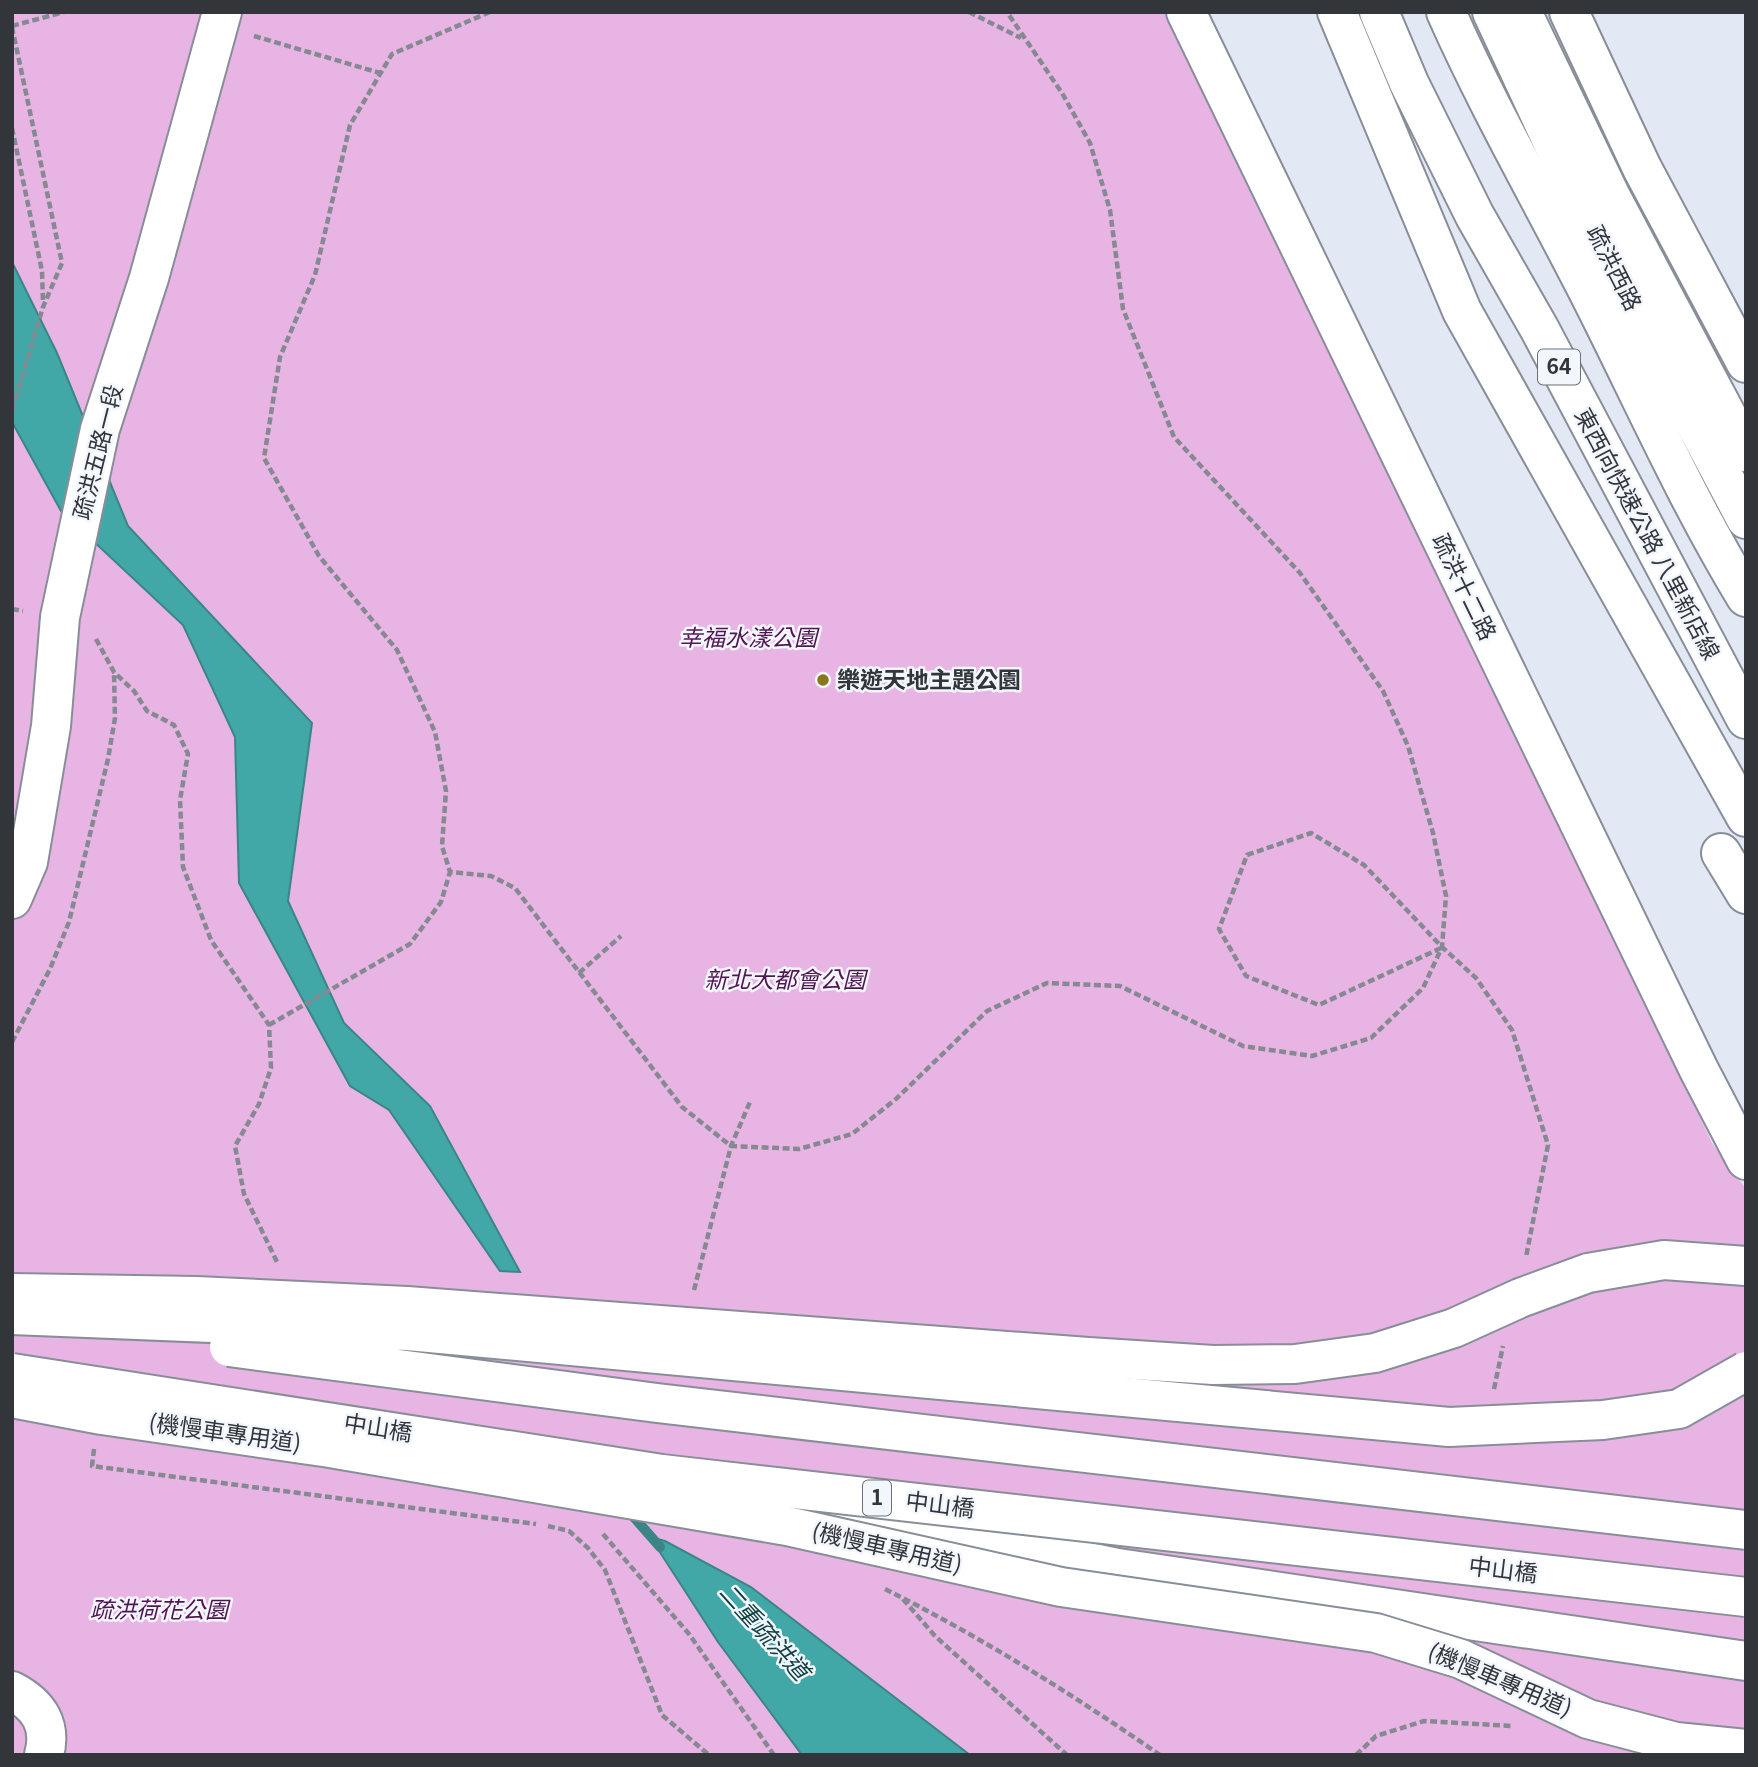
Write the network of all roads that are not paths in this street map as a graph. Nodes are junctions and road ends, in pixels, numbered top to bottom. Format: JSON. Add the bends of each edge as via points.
{"nodes":[{"id":1,"x":1186,"y":12,"type":"edge"},
{"id":2,"x":1337,"y":12,"type":"edge"},
{"id":3,"x":1379,"y":12,"type":"edge"},
{"id":4,"x":1405,"y":12,"type":"edge"},
{"id":5,"x":1446,"y":12,"type":"edge"},
{"id":6,"x":1492,"y":12,"type":"edge"},
{"id":7,"x":1521,"y":12,"type":"edge"},
{"id":8,"x":1569,"y":12,"type":"edge"},
{"id":9,"x":236,"y":23,"type":"edge"},
{"id":10,"x":1746,"y":363,"type":"edge"},
{"id":11,"x":1746,"y":452,"type":"edge"},
{"id":12,"x":1746,"y":519,"type":"edge"},
{"id":13,"x":1746,"y":597,"type":"edge"},
{"id":14,"x":1746,"y":671,"type":"edge"},
{"id":15,"x":1746,"y":719,"type":"edge"},
{"id":16,"x":1746,"y":817,"type":"edge"},
{"id":17,"x":1721,"y":853,"type":"dead end"},
{"id":18,"x":1746,"y":894,"type":"edge"},
{"id":19,"x":12,"y":899,"type":"edge"},
{"id":20,"x":1746,"y":1160,"type":"edge"},
{"id":21,"x":1746,"y":1266,"type":"edge"},
{"id":22,"x":12,"y":1293,"type":"edge"},
{"id":23,"x":12,"y":1317,"type":"edge"},
{"id":24,"x":1746,"y":1371,"type":"edge"},
{"id":25,"x":12,"y":1373,"type":"edge"},
{"id":26,"x":12,"y":1398,"type":"edge"},
{"id":27,"x":662,"y":1474,"type":"junction"},
{"id":28,"x":1746,"y":1530,"type":"edge"},
{"id":29,"x":1746,"y":1597,"type":"edge"},
{"id":30,"x":1746,"y":1661,"type":"edge"},
{"id":31,"x":12,"y":1692,"type":"edge"},
{"id":32,"x":1746,"y":1749,"type":"edge"},
{"id":33,"x":44,"y":1755,"type":"edge"}],
"edges":[{"from":1,"to":20,"type":"main road","name":"疏洪十二路"},
{"from":2,"to":16,"type":"main road","via":[[1462,312]]},
{"from":3,"to":15,"type":"main road","name":"東西向快速公路 八里新店線","number":"64","via":[[1475,216]]},
{"from":4,"to":14,"type":"main road","via":[[1495,203]]},
{"from":5,"to":13,"type":"main road","number":"64","via":[[1657,434]]},
{"from":6,"to":12,"type":"main road","name":"疏洪西路","via":[[1601,246]]},
{"from":7,"to":11,"type":"main road","via":[[1611,197]]},
{"from":8,"to":10,"type":"main road","via":[[1642,168]]},
{"from":9,"to":19,"type":"main road","name":"疏洪五路一段","via":[[100,429],[60,617],[51,726],[28,862]]},
{"from":17,"to":18,"type":"main road"},
{"from":21,"to":22,"type":"main road","bridge":true,"via":[[1664,1260],[1587,1273],[1454,1328],[1375,1353],[1295,1364],[1213,1365],[1088,1357],[407,1306]]},
{"from":23,"to":24,"type":"main road","bridge":true,"via":[[408,1331],[1449,1427],[1603,1420],[1679,1409]]},
{"from":23,"to":28,"type":"main road","bridge":true,"via":[[657,1403]]},
{"from":25,"to":27,"type":"main road","name":"中山橋","number":"1","bridge":true},
{"from":26,"to":32,"type":"main road","name":"(機慢車專用道)","bridge":true,"via":[[787,1526],[1061,1587],[1376,1633],[1461,1659],[1588,1719],[1676,1742]]},
{"from":27,"to":29,"type":"main road","name":"中山橋","number":"1","bridge":true},
{"from":27,"to":30,"type":"main road","bridge":true,"via":[[1118,1568]]},
{"from":31,"to":33,"type":"main road","via":[[39,1710],[46,1725]]}]}
